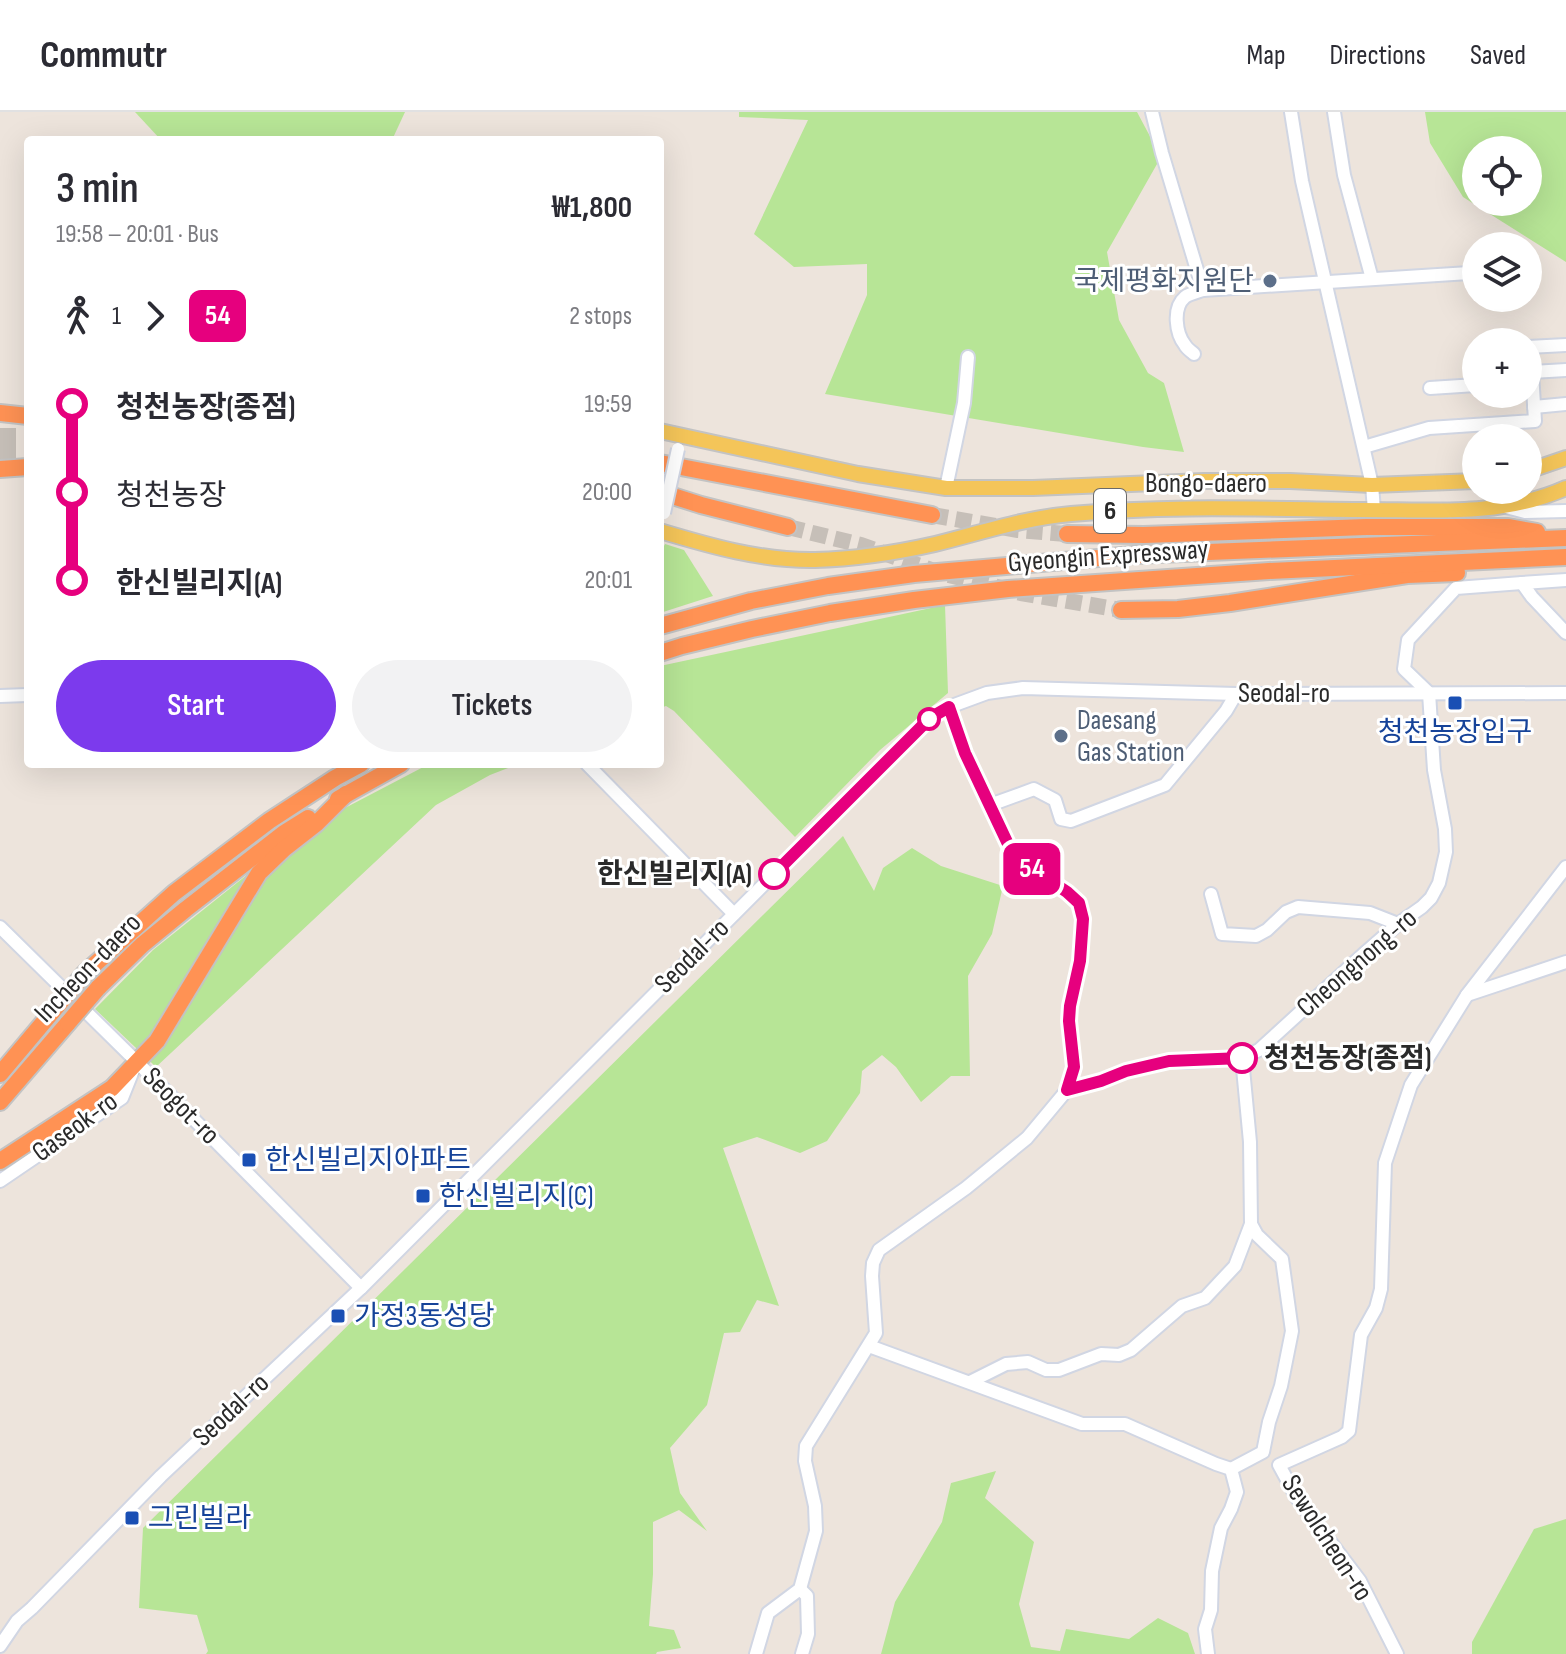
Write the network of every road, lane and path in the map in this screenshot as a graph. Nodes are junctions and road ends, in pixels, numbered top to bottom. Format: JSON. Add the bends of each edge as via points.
{"nodes":[{"id":1,"x":1152,"y":112,"type":"edge"},
{"id":2,"x":1291,"y":112,"type":"edge"},
{"id":3,"x":1334,"y":112,"type":"edge"},
{"id":4,"x":1462,"y":273,"type":"edge"},
{"id":5,"x":1372,"y":279,"type":"junction"},
{"id":6,"x":1325,"y":282,"type":"junction"},
{"id":7,"x":1203,"y":290,"type":"junction"},
{"id":8,"x":1566,"y":345,"type":"edge"},
{"id":9,"x":1542,"y":346,"type":"edge"},
{"id":10,"x":1194,"y":354,"type":"dead end"},
{"id":11,"x":968,"y":357,"type":"dead end"},
{"id":12,"x":1566,"y":370,"type":"edge"},
{"id":13,"x":1542,"y":371,"type":"edge"},
{"id":14,"x":1462,"y":386,"type":"edge"},
{"id":15,"x":1430,"y":388,"type":"dead end"},
{"id":16,"x":1566,"y":404,"type":"edge"},
{"id":17,"x":1542,"y":406,"type":"edge"},
{"id":18,"x":1534,"y":408,"type":"edge"},
{"id":19,"x":0,"y":412,"type":"edge"},
{"id":20,"x":24,"y":414,"type":"edge"},
{"id":21,"x":664,"y":433,"type":"edge"},
{"id":22,"x":679,"y":442,"type":"junction"},
{"id":23,"x":1364,"y":447,"type":"junction"},
{"id":24,"x":664,"y":457,"type":"edge"},
{"id":25,"x":1566,"y":458,"type":"edge"},
{"id":26,"x":664,"y":464,"type":"edge"},
{"id":27,"x":1542,"y":466,"type":"edge"},
{"id":28,"x":0,"y":470,"type":"edge"},
{"id":29,"x":24,"y":470,"type":"edge"},
{"id":30,"x":1462,"y":482,"type":"edge"},
{"id":31,"x":1372,"y":485,"type":"junction"},
{"id":32,"x":779,"y":486,"type":"junction"},
{"id":33,"x":946,"y":488,"type":"junction"},
{"id":34,"x":1566,"y":488,"type":"edge"},
{"id":35,"x":664,"y":493,"type":"edge"},
{"id":36,"x":1506,"y":507,"type":"junction"},
{"id":37,"x":664,"y":509,"type":"edge"},
{"id":38,"x":1374,"y":510,"type":"junction"},
{"id":39,"x":1566,"y":511,"type":"edge"},
{"id":40,"x":932,"y":515,"type":"tunnel mouth"},
{"id":41,"x":788,"y":527,"type":"tunnel mouth"},
{"id":42,"x":664,"y":532,"type":"edge"},
{"id":43,"x":1067,"y":534,"type":"tunnel mouth"},
{"id":44,"x":1566,"y":537,"type":"edge"},
{"id":45,"x":1566,"y":558,"type":"edge"},
{"id":46,"x":1566,"y":580,"type":"edge"},
{"id":47,"x":1522,"y":583,"type":"junction"},
{"id":48,"x":1121,"y":610,"type":"tunnel mouth"},
{"id":49,"x":664,"y":625,"type":"edge"},
{"id":50,"x":1566,"y":633,"type":"edge"},
{"id":51,"x":664,"y":652,"type":"edge"},
{"id":52,"x":1429,"y":693,"type":"junction"},
{"id":53,"x":1566,"y":693,"type":"edge"},
{"id":54,"x":1236,"y":694,"type":"junction"},
{"id":55,"x":24,"y":695,"type":"edge"},
{"id":56,"x":0,"y":696,"type":"edge"},
{"id":57,"x":949,"y":707,"type":"junction"},
{"id":58,"x":354,"y":768,"type":"edge"},
{"id":59,"x":394,"y":768,"type":"edge"},
{"id":60,"x":591,"y":768,"type":"edge"},
{"id":61,"x":346,"y":794,"type":"junction"},
{"id":62,"x":990,"y":805,"type":"junction"},
{"id":63,"x":1566,"y":867,"type":"edge"},
{"id":64,"x":1211,"y":894,"type":"dead end"},
{"id":65,"x":734,"y":914,"type":"junction"},
{"id":66,"x":1398,"y":924,"type":"junction"},
{"id":67,"x":0,"y":927,"type":"edge"},
{"id":68,"x":1566,"y":962,"type":"edge"},
{"id":69,"x":1467,"y":995,"type":"junction"},
{"id":70,"x":1242,"y":1058,"type":"junction"},
{"id":71,"x":137,"y":1062,"type":"junction"},
{"id":72,"x":0,"y":1074,"type":"edge"},
{"id":73,"x":1067,"y":1090,"type":"junction"},
{"id":74,"x":0,"y":1102,"type":"edge"},
{"id":75,"x":0,"y":1161,"type":"edge"},
{"id":76,"x":0,"y":1181,"type":"edge"},
{"id":77,"x":1251,"y":1224,"type":"junction"},
{"id":78,"x":361,"y":1288,"type":"junction"},
{"id":79,"x":869,"y":1346,"type":"junction"},
{"id":80,"x":970,"y":1382,"type":"junction"},
{"id":81,"x":1263,"y":1452,"type":"junction"},
{"id":82,"x":1279,"y":1465,"type":"junction"},
{"id":83,"x":1231,"y":1469,"type":"junction"},
{"id":84,"x":800,"y":1589,"type":"junction"},
{"id":85,"x":0,"y":1646,"type":"edge"},
{"id":86,"x":756,"y":1654,"type":"edge"},
{"id":87,"x":802,"y":1654,"type":"edge"},
{"id":88,"x":1208,"y":1654,"type":"edge"},
{"id":89,"x":1397,"y":1654,"type":"edge"}],
"edges":[{"from":1,"to":7,"type":"street"},
{"from":2,"to":6,"type":"street"},
{"from":3,"to":5,"type":"street","via":[[1344,175]]},
{"from":4,"to":5,"type":"street"},
{"from":5,"to":6,"type":"street"},
{"from":6,"to":7,"type":"street"},
{"from":6,"to":23,"type":"street"},
{"from":7,"to":10,"type":"street","via":[[1185,297],[1177,311],[1179,334]]},
{"from":8,"to":9,"type":"street"},
{"from":11,"to":33,"type":"street"},
{"from":12,"to":13,"type":"street"},
{"from":14,"to":15,"type":"street"},
{"from":16,"to":17,"type":"street"},
{"from":18,"to":23,"type":"street","via":[[1535,421],[1429,428]]},
{"from":19,"to":20,"type":"highway"},
{"from":21,"to":22,"type":"main road","name":"Bongo-daero","number":"6"},
{"from":22,"to":33,"type":"main road","name":"Bongo-daero","number":"6"},
{"from":22,"to":37,"type":"street","bridge":true},
{"from":23,"to":31,"type":"street"},
{"from":24,"to":32,"type":"highway","via":[[763,477]]},
{"from":25,"to":27,"type":"main road"},
{"from":26,"to":32,"type":"highway"},
{"from":28,"to":29,"type":"highway"},
{"from":30,"to":31,"type":"main road","name":"Bongo-daero","number":"6"},
{"from":31,"to":33,"type":"main road","name":"Bongo-daero","number":"6","via":[[1204,481]]},
{"from":31,"to":38,"type":"street"},
{"from":32,"to":40,"type":"highway"},
{"from":34,"to":36,"type":"main road","name":"Bongo-daero","number":"6"},
{"from":35,"to":41,"type":"highway"},
{"from":36,"to":38,"type":"main road","name":"Bongo-daero","number":"6"},
{"from":36,"to":39,"type":"street"},
{"from":38,"to":42,"type":"main road","name":"Bongo-daero","number":"6","via":[[1136,509],[1067,514],[850,559],[776,559]]},
{"from":43,"to":44,"type":"highway","via":[[1508,527]]},
{"from":44,"to":49,"type":"highway","name":"Gyeongin Expressway","via":[[1133,555],[914,574],[751,601]]},
{"from":45,"to":48,"type":"highway","via":[[1508,570],[1407,575],[1217,605]]},
{"from":45,"to":51,"type":"highway","name":"Gyeongin Expressway","via":[[1008,589],[830,613]]},
{"from":46,"to":47,"type":"street"},
{"from":47,"to":50,"type":"street"},
{"from":47,"to":52,"type":"street","via":[[1456,588],[1408,640],[1404,669]]},
{"from":52,"to":53,"type":"street","name":"Seodal-ro"},
{"from":52,"to":54,"type":"street","name":"Seodal-ro"},
{"from":52,"to":66,"type":"street","name":"Cheongnong-ro","via":[[1434,770],[1445,829],[1444,867],[1431,898]]},
{"from":54,"to":57,"type":"street","name":"Seodal-ro","via":[[1023,688],[987,693]]},
{"from":54,"to":62,"type":"street","via":[[1165,785],[1071,821],[1061,819],[1055,800],[1034,789]]},
{"from":55,"to":56,"type":"street"},
{"from":57,"to":62,"type":"street"},
{"from":57,"to":65,"type":"street","name":"Seodal-ro","via":[[930,718]]},
{"from":58,"to":72,"type":"highway","name":"Incheon-daero","bridge":true,"via":[[269,821],[174,893],[85,973]]},
{"from":59,"to":61,"type":"highway"},
{"from":60,"to":65,"type":"street"},
{"from":61,"to":71,"type":"highway","via":[[259,873],[157,1041]]},
{"from":61,"to":74,"type":"highway","name":"Incheon-daero","bridge":true,"via":[[284,833],[142,945]]},
{"from":62,"to":73,"type":"street","via":[[1022,862],[1079,903],[1080,961],[1069,1021],[1074,1067]]},
{"from":63,"to":69,"type":"street","name":"Sewolcheon-ro"},
{"from":64,"to":66,"type":"street","via":[[1222,934],[1256,936],[1298,907],[1370,913]]},
{"from":65,"to":78,"type":"street","name":"Seodal-ro"},
{"from":66,"to":70,"type":"street","name":"Cheongnong-ro","via":[[1259,1050]]},
{"from":67,"to":71,"type":"street","name":"Seogot-ro"},
{"from":68,"to":69,"type":"street"},
{"from":69,"to":82,"type":"street","name":"Sewolcheon-ro","via":[[1411,1085],[1385,1163],[1381,1289],[1361,1335],[1349,1431]]},
{"from":70,"to":73,"type":"street","via":[[1169,1061]]},
{"from":70,"to":77,"type":"street"},
{"from":71,"to":75,"type":"highway","via":[[112,1088]]},
{"from":71,"to":76,"type":"street","name":"Gaseok-ro","via":[[122,1098]]},
{"from":71,"to":78,"type":"street","name":"Seogot-ro"},
{"from":73,"to":79,"type":"street","via":[[1027,1138],[879,1250],[872,1276],[876,1333]]},
{"from":77,"to":80,"type":"street","via":[[1235,1266],[1225,1277],[1205,1298],[1182,1306],[1131,1350],[1101,1354],[1059,1370],[1028,1362],[1006,1364]]},
{"from":77,"to":81,"type":"street","via":[[1282,1259],[1292,1331]]},
{"from":78,"to":85,"type":"street","name":"Seodal-ro","via":[[161,1476],[17,1621]]},
{"from":79,"to":80,"type":"street"},
{"from":79,"to":84,"type":"street","via":[[806,1446],[816,1531]]},
{"from":80,"to":83,"type":"street","via":[[1082,1424],[1125,1424]]},
{"from":81,"to":82,"type":"street","name":"Sewolcheon-ro"},
{"from":81,"to":83,"type":"street"},
{"from":82,"to":89,"type":"street","name":"Sewolcheon-ro","via":[[1297,1498],[1360,1581]]},
{"from":83,"to":88,"type":"street","via":[[1237,1492],[1221,1528],[1212,1571],[1205,1629]]},
{"from":84,"to":86,"type":"street","via":[[768,1613]]},
{"from":84,"to":87,"type":"street","via":[[807,1596],[808,1634]]}]}
